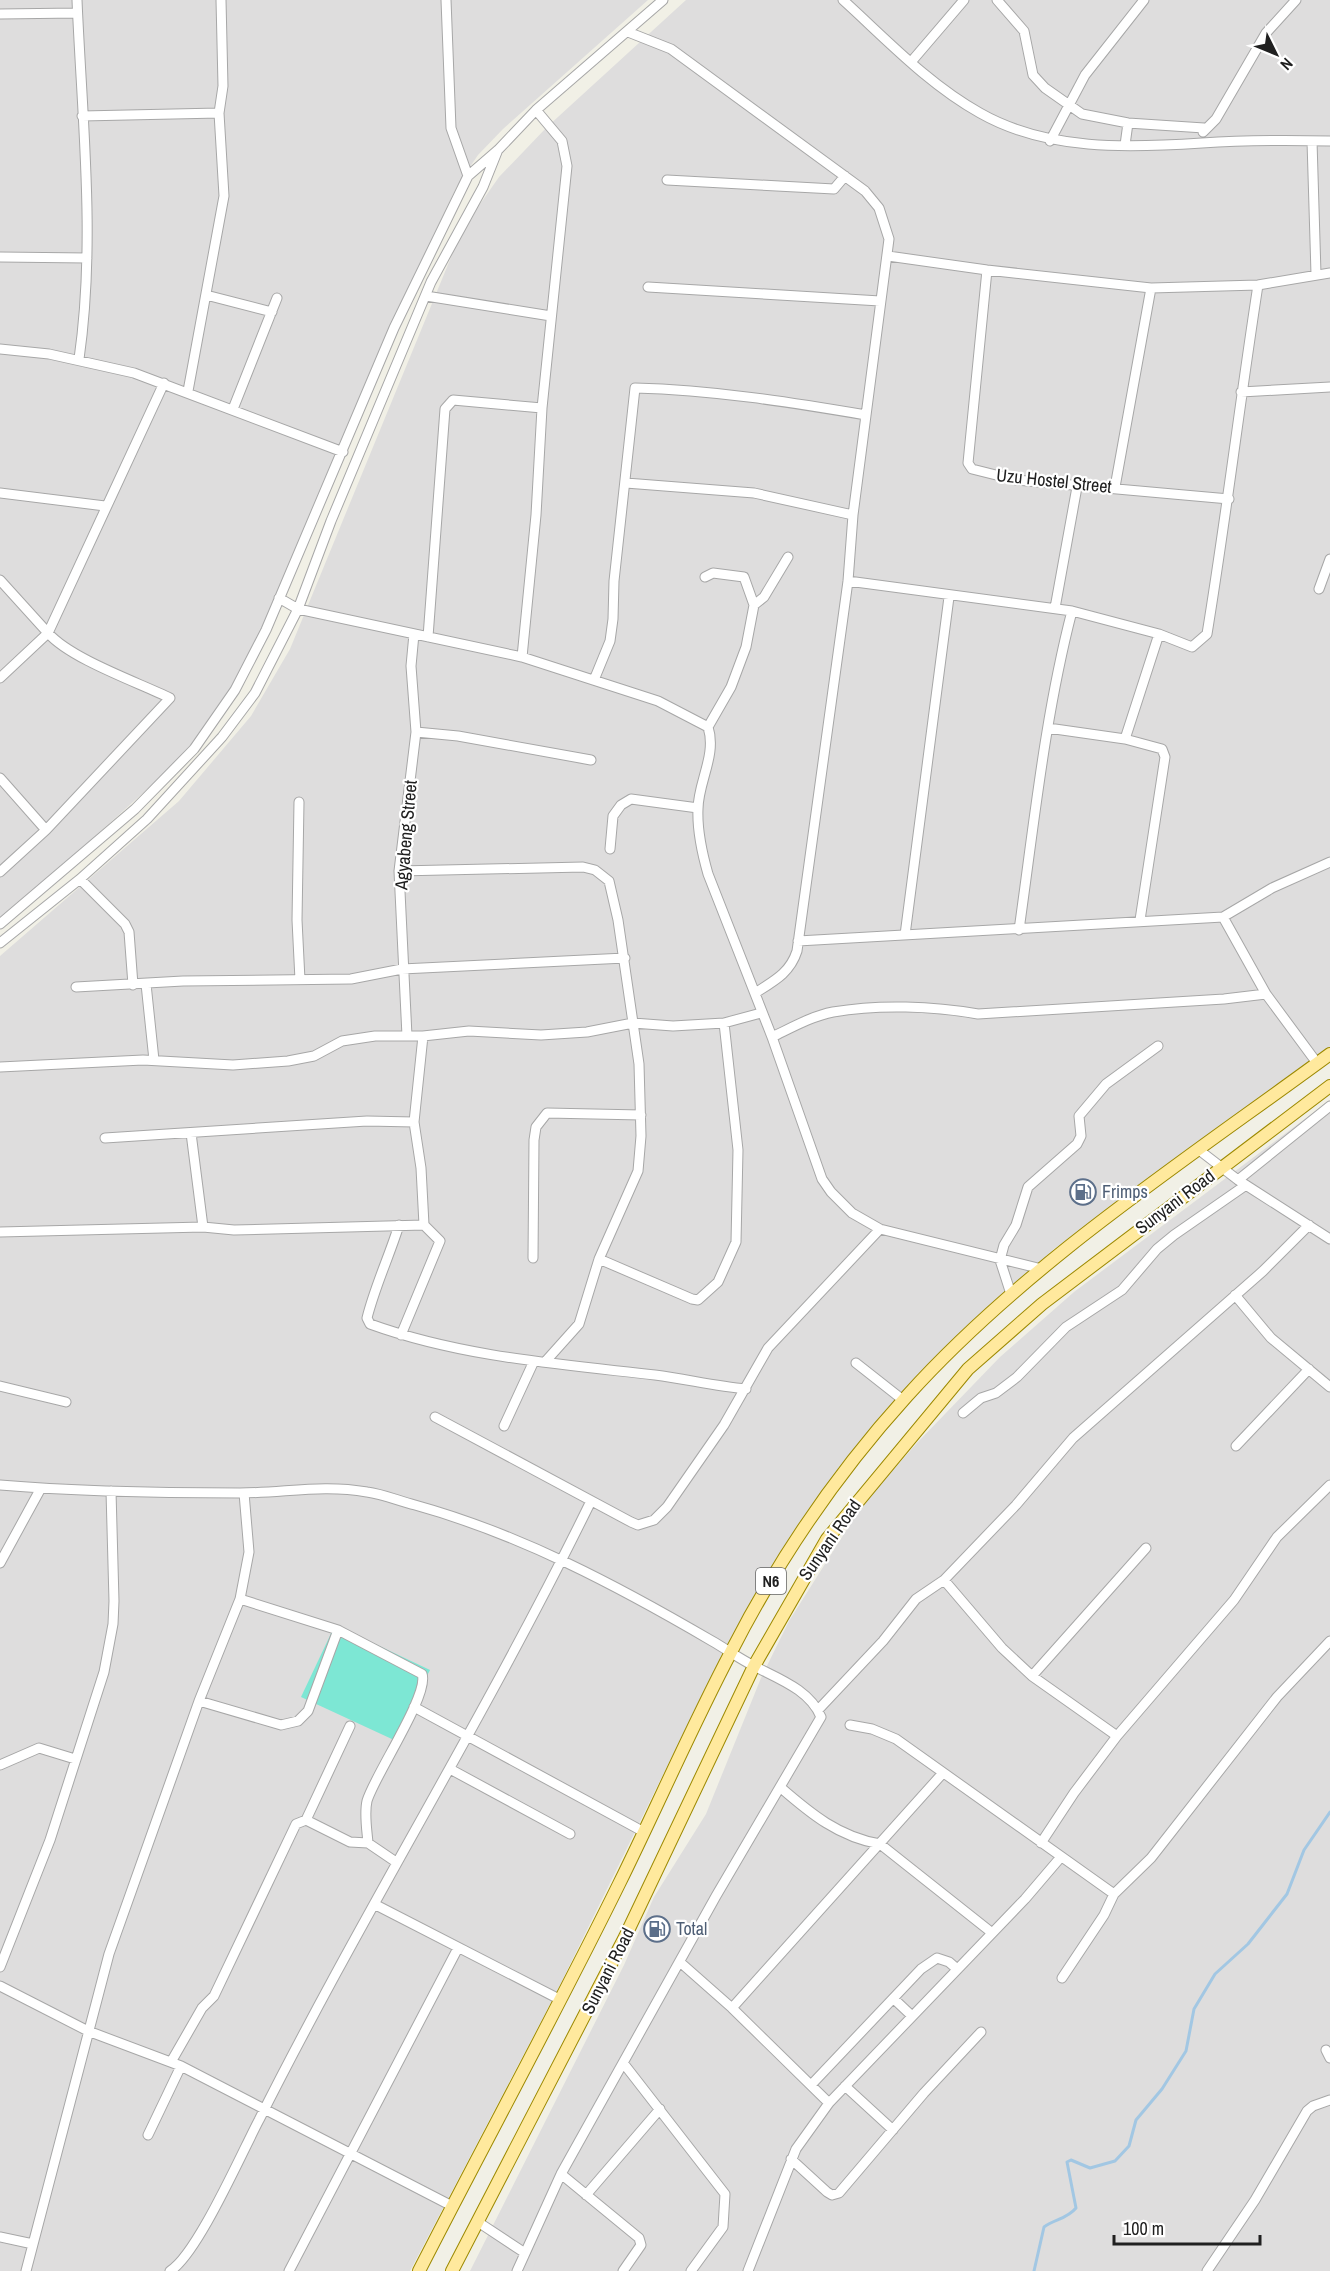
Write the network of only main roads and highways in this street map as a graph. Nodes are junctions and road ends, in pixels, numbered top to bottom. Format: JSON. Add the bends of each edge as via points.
{"nodes":[{"id":1,"x":1330,"y":1054,"type":"edge"},
{"id":2,"x":1330,"y":1086,"type":"edge"},
{"id":3,"x":419,"y":2271,"type":"edge"},
{"id":4,"x":452,"y":2271,"type":"edge"}],
"edges":[{"from":1,"to":3,"type":"main road","number":"N6","via":[[1011,1294],[935,1365],[832,1488],[785,1557],[731,1652],[644,1832]]},
{"from":2,"to":4,"type":"main road","name":"Sunyani Road","number":"N6","via":[[1042,1304],[968,1369],[826,1539],[754,1666],[625,1937]]}]}
